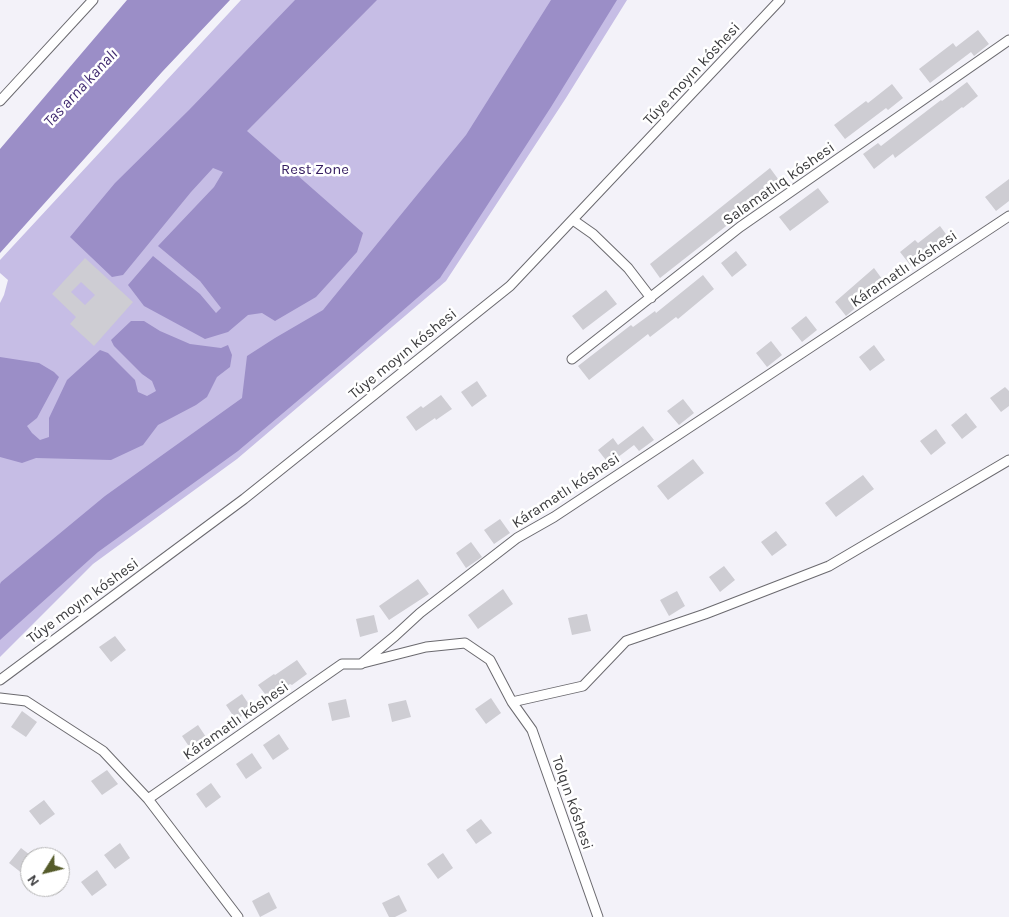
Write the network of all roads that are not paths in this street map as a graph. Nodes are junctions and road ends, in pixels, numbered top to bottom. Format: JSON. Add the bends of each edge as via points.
{"nodes":[{"id":1,"x":93,"y":0,"type":"edge"},
{"id":2,"x":780,"y":0,"type":"edge"},
{"id":3,"x":1009,"y":40,"type":"edge"},
{"id":4,"x":0,"y":101,"type":"edge"},
{"id":5,"x":1009,"y":216,"type":"edge"},
{"id":6,"x":573,"y":220,"type":"junction"},
{"id":7,"x":651,"y":298,"type":"junction"},
{"id":8,"x":572,"y":359,"type":"dead end"},
{"id":9,"x":1009,"y":460,"type":"edge"},
{"id":10,"x":361,"y":664,"type":"junction"},
{"id":11,"x":0,"y":680,"type":"edge"},
{"id":12,"x":0,"y":698,"type":"edge"},
{"id":13,"x":512,"y":702,"type":"junction"},
{"id":14,"x":148,"y":799,"type":"junction"},
{"id":15,"x":238,"y":917,"type":"edge"},
{"id":16,"x":598,"y":917,"type":"edge"}],
"edges":[{"from":1,"to":4,"type":"street"},
{"from":2,"to":6,"type":"street","name":"Túye moyın kóshesi"},
{"from":3,"to":7,"type":"street","name":"Salamatlıq kóshesi","via":[[740,227]]},
{"from":5,"to":10,"type":"street","name":"Káramatlı kóshesi","via":[[571,506],[517,538],[420,613]]},
{"from":6,"to":7,"type":"street","via":[[593,234],[628,268]]},
{"from":6,"to":11,"type":"street","name":"Túye moyın kóshesi","via":[[510,286],[244,499]]},
{"from":7,"to":8,"type":"street","name":"Salamatlıq kóshesi"},
{"from":9,"to":13,"type":"street","via":[[829,566],[626,641],[583,686]]},
{"from":10,"to":13,"type":"street","name":"Tolqın kóshesi","via":[[426,647],[465,643],[490,660]]},
{"from":10,"to":14,"type":"street","name":"Káramatlı kóshesi","via":[[342,664]]},
{"from":12,"to":14,"type":"street","via":[[26,701],[103,752]]},
{"from":13,"to":16,"type":"street","name":"Tolqın kóshesi","via":[[532,730]]},
{"from":14,"to":15,"type":"street"}]}
